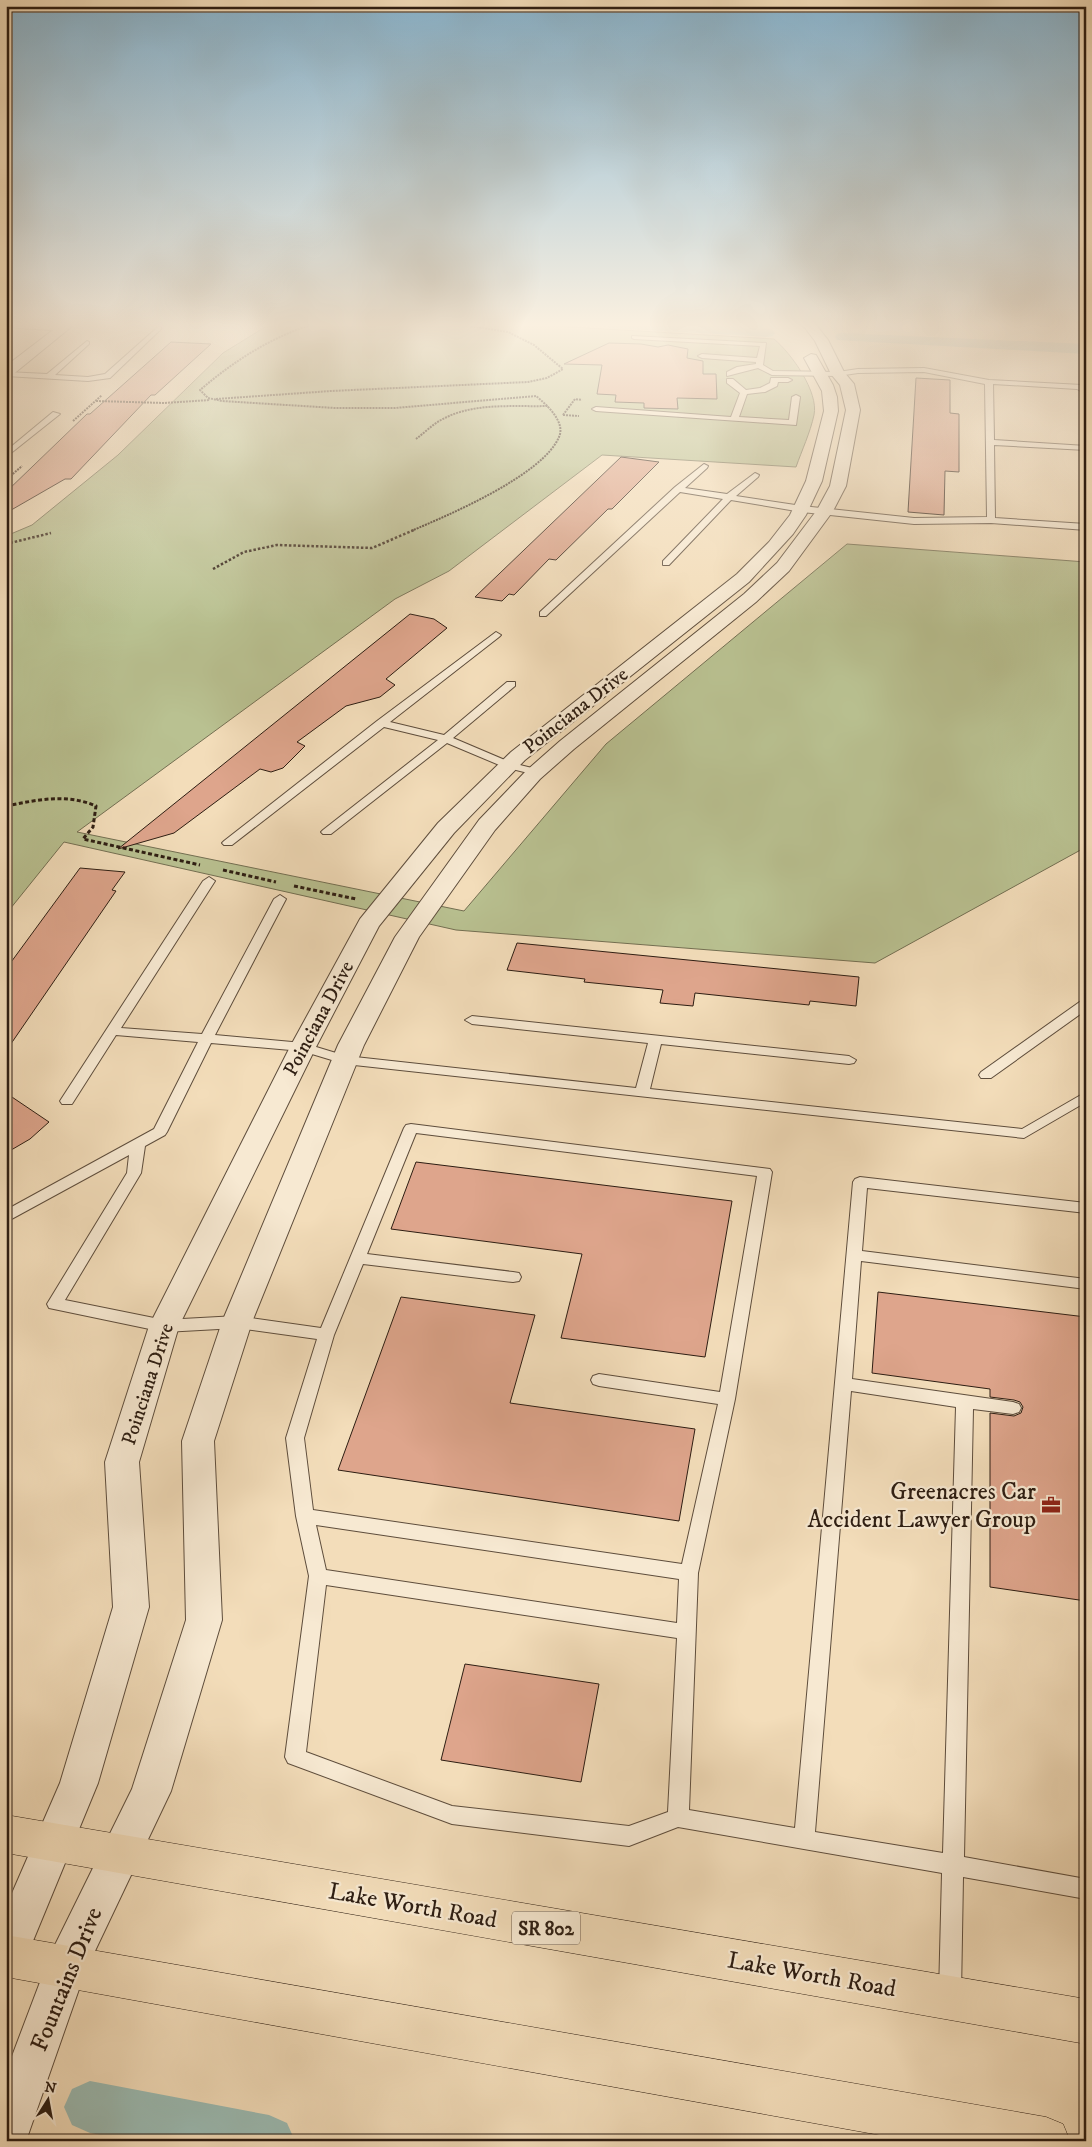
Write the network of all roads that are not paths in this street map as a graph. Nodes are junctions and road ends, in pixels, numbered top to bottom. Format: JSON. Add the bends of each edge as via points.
{"nodes":[{"id":1,"x":44,"y":424,"type":"edge"},
{"id":2,"x":850,"y":424,"type":"edge"},
{"id":3,"x":991,"y":424,"type":"edge"},
{"id":4,"x":991,"y":442,"type":"junction"},
{"id":5,"x":1086,"y":448,"type":"edge"},
{"id":6,"x":6,"y":455,"type":"edge"},
{"id":7,"x":704,"y":466,"type":"dead end"},
{"id":8,"x":755,"y":475,"type":"dead end"},
{"id":9,"x":678,"y":489,"type":"junction"},
{"id":10,"x":729,"y":497,"type":"junction"},
{"id":11,"x":814,"y":510,"type":"junction"},
{"id":12,"x":991,"y":520,"type":"junction"},
{"id":13,"x":1086,"y":527,"type":"edge"},
{"id":14,"x":666,"y":563,"type":"dead end"},
{"id":15,"x":543,"y":614,"type":"dead end"},
{"id":16,"x":496,"y":635,"type":"dead end"},
{"id":17,"x":511,"y":684,"type":"dead end"},
{"id":18,"x":381,"y":723,"type":"junction"},
{"id":19,"x":446,"y":738,"type":"junction"},
{"id":20,"x":508,"y":765,"type":"junction"},
{"id":21,"x":536,"y":772,"type":"junction"},
{"id":22,"x":327,"y":832,"type":"dead end"},
{"id":23,"x":228,"y":843,"type":"dead end"},
{"id":24,"x":209,"y":881,"type":"dead end"},
{"id":25,"x":280,"y":899,"type":"dead end"},
{"id":26,"x":1086,"y":1004,"type":"edge"},
{"id":27,"x":472,"y":1020,"type":"dead end"},
{"id":28,"x":114,"y":1031,"type":"junction"},
{"id":29,"x":206,"y":1039,"type":"junction"},
{"id":30,"x":655,"y":1040,"type":"junction"},
{"id":31,"x":302,"y":1046,"type":"junction"},
{"id":32,"x":345,"y":1060,"type":"junction"},
{"id":33,"x":849,"y":1060,"type":"dead end"},
{"id":34,"x":986,"y":1075,"type":"dead end"},
{"id":35,"x":642,"y":1093,"type":"junction"},
{"id":36,"x":1086,"y":1096,"type":"edge"},
{"id":37,"x":67,"y":1101,"type":"dead end"},
{"id":38,"x":138,"y":1144,"type":"junction"},
{"id":39,"x":1086,"y":1208,"type":"edge"},
{"id":40,"x":6,"y":1217,"type":"edge"},
{"id":41,"x":854,"y":1254,"type":"junction"},
{"id":42,"x":358,"y":1258,"type":"junction"},
{"id":43,"x":513,"y":1278,"type":"dead end"},
{"id":44,"x":1086,"y":1284,"type":"edge"},
{"id":45,"x":238,"y":1322,"type":"junction"},
{"id":46,"x":164,"y":1326,"type":"junction"},
{"id":47,"x":326,"y":1335,"type":"junction"},
{"id":48,"x":600,"y":1380,"type":"dead end"},
{"id":49,"x":843,"y":1384,"type":"junction"},
{"id":50,"x":727,"y":1400,"type":"junction"},
{"id":51,"x":964,"y":1402,"type":"junction"},
{"id":52,"x":1012,"y":1408,"type":"dead end"},
{"id":53,"x":305,"y":1516,"type":"junction"},
{"id":54,"x":689,"y":1573,"type":"junction"},
{"id":55,"x":318,"y":1576,"type":"junction"},
{"id":56,"x":687,"y":1632,"type":"junction"},
{"id":57,"x":678,"y":1818,"type":"junction"},
{"id":58,"x":6,"y":1834,"type":"edge"},
{"id":59,"x":804,"y":1840,"type":"junction"},
{"id":60,"x":53,"y":1842,"type":"junction"},
{"id":61,"x":120,"y":1854,"type":"junction"},
{"id":62,"x":953,"y":1865,"type":"junction"},
{"id":63,"x":1086,"y":1889,"type":"edge"},
{"id":64,"x":6,"y":1956,"type":"edge"},
{"id":65,"x":66,"y":1967,"type":"junction"},
{"id":66,"x":950,"y":1998,"type":"junction"},
{"id":67,"x":1086,"y":2022,"type":"edge"},
{"id":68,"x":6,"y":2134,"type":"edge"},
{"id":69,"x":1046,"y":2141,"type":"edge"}],
"edges":[{"from":1,"to":6,"type":"lane"},
{"from":2,"to":11,"type":"street","name":"Poinciana Drive","via":[[838,486]]},
{"from":3,"to":4,"type":"lane"},
{"from":4,"to":5,"type":"lane"},
{"from":4,"to":12,"type":"lane"},
{"from":7,"to":9,"type":"lane"},
{"from":8,"to":10,"type":"lane"},
{"from":9,"to":10,"type":"lane"},
{"from":9,"to":15,"type":"lane"},
{"from":10,"to":11,"type":"lane"},
{"from":10,"to":14,"type":"lane"},
{"from":11,"to":12,"type":"lane","via":[[914,521]]},
{"from":11,"to":20,"type":"street","name":"Poinciana Drive","via":[[743,578]]},
{"from":11,"to":21,"type":"street","name":"Poinciana Drive","via":[[783,567],[750,598]]},
{"from":12,"to":13,"type":"lane"},
{"from":16,"to":18,"type":"lane"},
{"from":17,"to":19,"type":"lane"},
{"from":18,"to":19,"type":"lane"},
{"from":18,"to":23,"type":"lane"},
{"from":19,"to":20,"type":"lane"},
{"from":19,"to":22,"type":"lane"},
{"from":20,"to":21,"type":"lane"},
{"from":20,"to":31,"type":"street","name":"Poinciana Drive","via":[[446,828],[368,924]]},
{"from":21,"to":32,"type":"street","name":"Poinciana Drive","via":[[487,825],[407,937]]},
{"from":24,"to":28,"type":"lane"},
{"from":25,"to":29,"type":"lane"},
{"from":26,"to":34,"type":"lane"},
{"from":27,"to":30,"type":"lane"},
{"from":28,"to":29,"type":"lane"},
{"from":28,"to":37,"type":"lane"},
{"from":29,"to":31,"type":"lane"},
{"from":29,"to":38,"type":"lane","via":[[160,1132]]},
{"from":30,"to":33,"type":"lane"},
{"from":30,"to":35,"type":"lane"},
{"from":31,"to":32,"type":"lane"},
{"from":31,"to":46,"type":"street","name":"Poinciana Drive"},
{"from":32,"to":35,"type":"lane"},
{"from":32,"to":45,"type":"street","name":"Poinciana Drive"},
{"from":35,"to":36,"type":"lane","via":[[1024,1134]]},
{"from":38,"to":40,"type":"lane"},
{"from":38,"to":46,"type":"lane","via":[[134,1173],[55,1304]]},
{"from":39,"to":41,"type":"lane","via":[[860,1182]]},
{"from":41,"to":44,"type":"lane"},
{"from":41,"to":49,"type":"lane"},
{"from":42,"to":43,"type":"lane"},
{"from":42,"to":47,"type":"lane"},
{"from":42,"to":50,"type":"lane","via":[[411,1128],[765,1172]]},
{"from":45,"to":46,"type":"lane"},
{"from":45,"to":47,"type":"lane"},
{"from":45,"to":61,"type":"street","name":"Poinciana Drive","via":[[198,1441],[204,1620],[151,1791]]},
{"from":46,"to":60,"type":"street","name":"Poinciana Drive","via":[[122,1462],[131,1607],[79,1783]]},
{"from":47,"to":53,"type":"lane","via":[[295,1438]]},
{"from":48,"to":50,"type":"lane"},
{"from":49,"to":51,"type":"lane"},
{"from":49,"to":59,"type":"lane"},
{"from":50,"to":54,"type":"lane"},
{"from":51,"to":52,"type":"lane"},
{"from":51,"to":62,"type":"lane"},
{"from":53,"to":54,"type":"lane"},
{"from":53,"to":55,"type":"lane"},
{"from":54,"to":56,"type":"lane"},
{"from":55,"to":56,"type":"lane"},
{"from":55,"to":57,"type":"lane","via":[[295,1758],[452,1815],[629,1836]]},
{"from":56,"to":57,"type":"lane"},
{"from":57,"to":59,"type":"lane"},
{"from":58,"to":60,"type":"main road","name":"Lake Worth Road","number":"SR 802"},
{"from":59,"to":62,"type":"lane"},
{"from":60,"to":61,"type":"main road","name":"Lake Worth Road","number":"SR 802"},
{"from":60,"to":64,"type":"street"},
{"from":61,"to":65,"type":"street","name":"Fountains Drive"},
{"from":61,"to":66,"type":"main road","name":"Lake Worth Road","number":"SR 802"},
{"from":62,"to":63,"type":"lane"},
{"from":62,"to":66,"type":"lane"},
{"from":64,"to":65,"type":"main road"},
{"from":65,"to":68,"type":"street","name":"Fountains Drive"},
{"from":65,"to":69,"type":"main road"},
{"from":66,"to":67,"type":"main road","name":"Lake Worth Road","number":"SR 802"}]}
